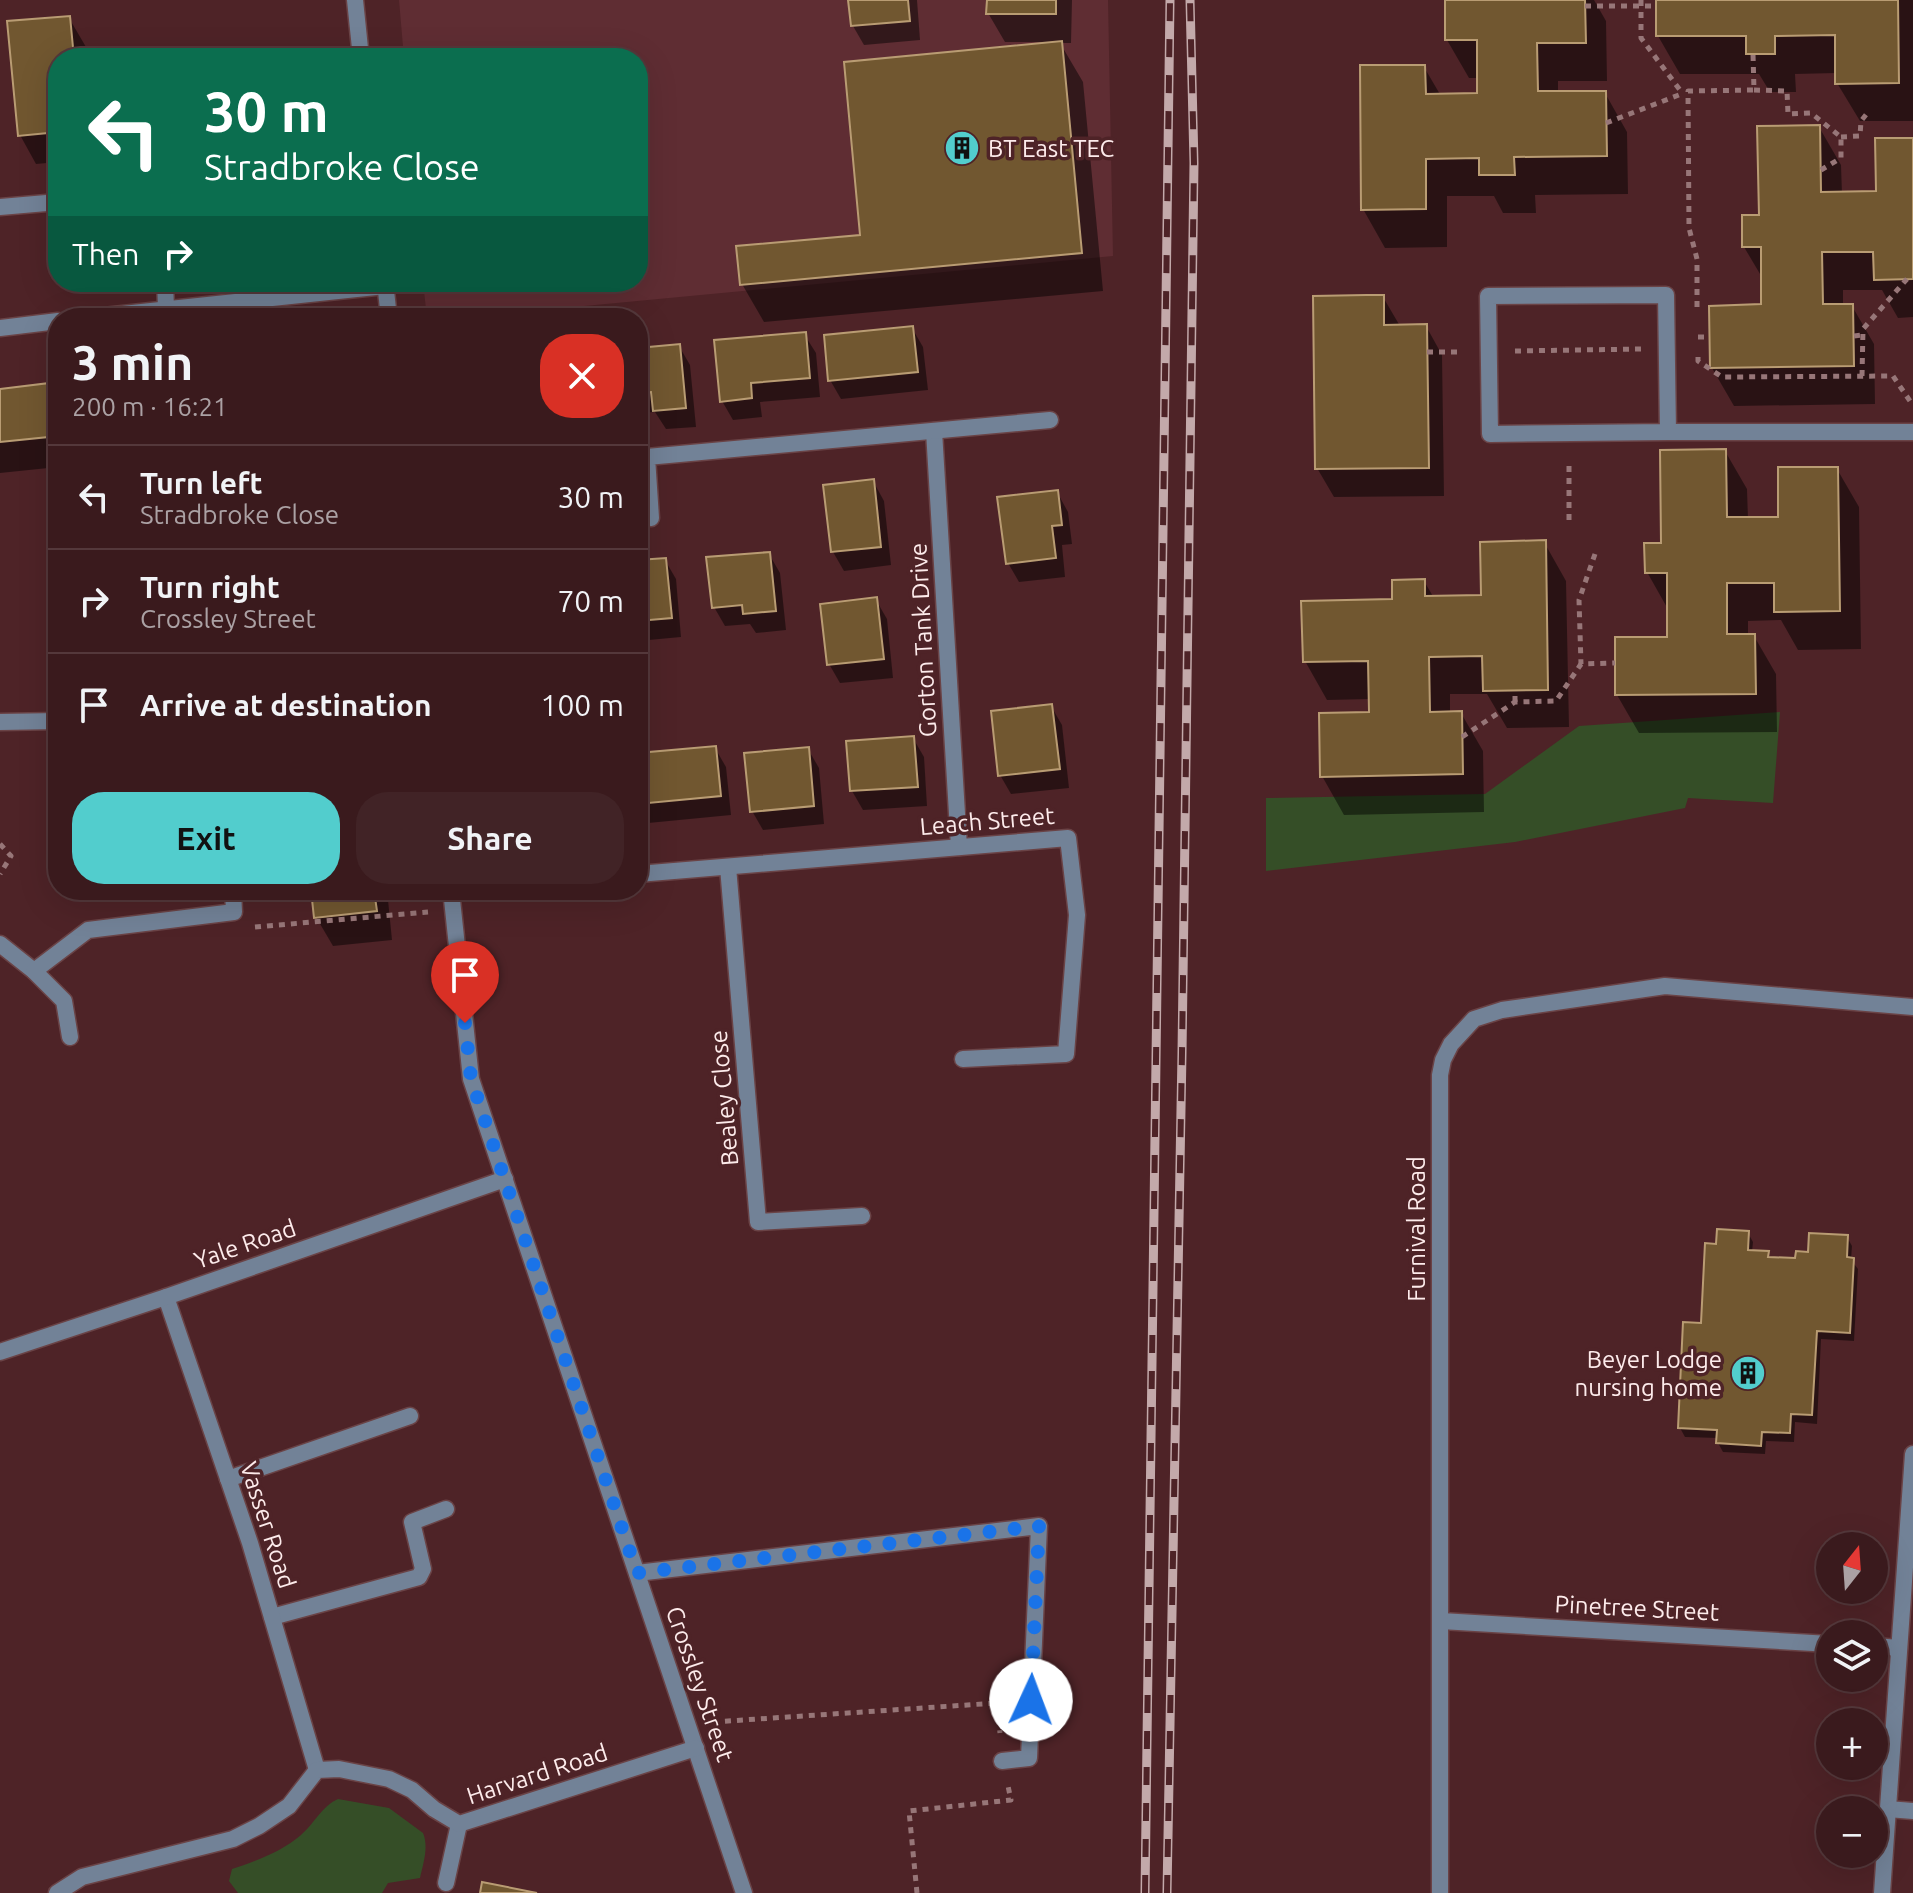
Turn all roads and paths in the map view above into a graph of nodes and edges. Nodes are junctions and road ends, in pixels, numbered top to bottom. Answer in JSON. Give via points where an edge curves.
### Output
{"nodes":[{"id":1,"x":355,"y":0,"type":"edge"},
{"id":2,"x":1641,"y":3,"type":"edge"},
{"id":3,"x":1585,"y":6,"type":"dead end"},
{"id":4,"x":1656,"y":6,"type":"dead end"},
{"id":5,"x":360,"y":48,"type":"edge"},
{"id":6,"x":1753,"y":54,"type":"dead end"},
{"id":7,"x":1754,"y":90,"type":"junction"},
{"id":8,"x":1686,"y":93,"type":"junction"},
{"id":9,"x":1869,"y":111,"type":"dead end"},
{"id":10,"x":1606,"y":123,"type":"dead end"},
{"id":11,"x":1841,"y":137,"type":"junction"},
{"id":12,"x":1821,"y":170,"type":"dead end"},
{"id":13,"x":48,"y":203,"type":"edge"},
{"id":14,"x":0,"y":207,"type":"edge"},
{"id":15,"x":1907,"y":279,"type":"dead end"},
{"id":16,"x":165,"y":292,"type":"edge"},
{"id":17,"x":312,"y":292,"type":"edge"},
{"id":18,"x":166,"y":308,"type":"joint"},
{"id":19,"x":48,"y":322,"type":"edge"},
{"id":20,"x":1698,"y":322,"type":"dead end"},
{"id":21,"x":0,"y":328,"type":"edge"},
{"id":22,"x":1862,"y":335,"type":"junction"},
{"id":23,"x":1854,"y":336,"type":"dead end"},
{"id":24,"x":1710,"y":337,"type":"dead end"},
{"id":25,"x":1667,"y":349,"type":"junction"},
{"id":26,"x":1489,"y":351,"type":"junction"},
{"id":27,"x":1427,"y":352,"type":"dead end"},
{"id":28,"x":1862,"y":376,"type":"junction"},
{"id":29,"x":1913,"y":404,"type":"edge"},
{"id":30,"x":1050,"y":420,"type":"dead end"},
{"id":31,"x":934,"y":431,"type":"junction"},
{"id":32,"x":1668,"y":432,"type":"junction"},
{"id":33,"x":1913,"y":432,"type":"edge"},
{"id":34,"x":1569,"y":433,"type":"junction"},
{"id":35,"x":648,"y":457,"type":"edge"},
{"id":36,"x":648,"y":472,"type":"edge"},
{"id":37,"x":651,"y":518,"type":"dead end"},
{"id":38,"x":1569,"y":520,"type":"dead end"},
{"id":39,"x":1595,"y":554,"type":"dead end"},
{"id":40,"x":1615,"y":663,"type":"dead end"},
{"id":41,"x":1581,"y":664,"type":"junction"},
{"id":42,"x":1515,"y":690,"type":"dead end"},
{"id":43,"x":1515,"y":702,"type":"junction"},
{"id":44,"x":48,"y":721,"type":"edge"},
{"id":45,"x":0,"y":722,"type":"edge"},
{"id":46,"x":1462,"y":737,"type":"dead end"},
{"id":47,"x":0,"y":844,"type":"edge"},
{"id":48,"x":959,"y":847,"type":"junction"},
{"id":49,"x":728,"y":867,"type":"junction"},
{"id":50,"x":648,"y":873,"type":"edge"},
{"id":51,"x":0,"y":874,"type":"edge"},
{"id":52,"x":233,"y":900,"type":"edge"},
{"id":53,"x":452,"y":900,"type":"edge"},
{"id":54,"x":453,"y":910,"type":"junction"},
{"id":55,"x":234,"y":912,"type":"junction"},
{"id":56,"x":0,"y":944,"type":"edge"},
{"id":57,"x":34,"y":971,"type":"junction"},
{"id":58,"x":1913,"y":1007,"type":"edge"},
{"id":59,"x":70,"y":1037,"type":"dead end"},
{"id":60,"x":963,"y":1059,"type":"dead end"},
{"id":61,"x":505,"y":1179,"type":"junction"},
{"id":62,"x":862,"y":1216,"type":"dead end"},
{"id":63,"x":166,"y":1297,"type":"junction"},
{"id":64,"x":0,"y":1352,"type":"edge"},
{"id":65,"x":410,"y":1416,"type":"dead end"},
{"id":66,"x":1913,"y":1454,"type":"edge"},
{"id":67,"x":228,"y":1479,"type":"junction"},
{"id":68,"x":446,"y":1509,"type":"dead end"},
{"id":69,"x":637,"y":1573,"type":"junction"},
{"id":70,"x":272,"y":1617,"type":"junction"},
{"id":71,"x":1441,"y":1621,"type":"junction"},
{"id":72,"x":1816,"y":1643,"type":"edge"},
{"id":73,"x":1888,"y":1647,"type":"edge"},
{"id":74,"x":1899,"y":1648,"type":"junction"},
{"id":75,"x":688,"y":1724,"type":"junction"},
{"id":76,"x":696,"y":1748,"type":"junction"},
{"id":77,"x":1002,"y":1761,"type":"junction"},
{"id":78,"x":317,"y":1770,"type":"junction"},
{"id":79,"x":1888,"y":1809,"type":"joint"},
{"id":80,"x":1913,"y":1811,"type":"edge"},
{"id":81,"x":459,"y":1824,"type":"junction"},
{"id":82,"x":1884,"y":1868,"type":"edge"},
{"id":83,"x":444,"y":1888,"type":"edge"},
{"id":84,"x":57,"y":1893,"type":"edge"},
{"id":85,"x":744,"y":1893,"type":"edge"},
{"id":86,"x":917,"y":1893,"type":"edge"},
{"id":87,"x":1440,"y":1893,"type":"edge"},
{"id":88,"x":1882,"y":1893,"type":"edge"}],
"edges":[{"from":1,"to":5,"type":"street"},
{"from":2,"to":3,"type":"path"},
{"from":2,"to":4,"type":"path"},
{"from":2,"to":8,"type":"path","via":[[1641,38]]},
{"from":6,"to":7,"type":"path"},
{"from":7,"to":8,"type":"path"},
{"from":7,"to":11,"type":"path","via":[[1787,91],[1788,114],[1811,113]]},
{"from":8,"to":10,"type":"path"},
{"from":8,"to":20,"type":"path","via":[[1689,228],[1697,259]]},
{"from":9,"to":11,"type":"path","via":[[1861,121],[1860,136]]},
{"from":11,"to":12,"type":"path","via":[[1841,158]]},
{"from":13,"to":14,"type":"street"},
{"from":15,"to":22,"type":"path"},
{"from":16,"to":18,"type":"street"},
{"from":17,"to":18,"type":"street"},
{"from":19,"to":21,"type":"street"},
{"from":22,"to":23,"type":"path"},
{"from":22,"to":28,"type":"path"},
{"from":24,"to":28,"type":"path","via":[[1698,337],[1698,361],[1722,377]]},
{"from":25,"to":26,"type":"path"},
{"from":25,"to":26,"type":"street","via":[[1666,295],[1488,296]]},
{"from":25,"to":32,"type":"street"},
{"from":26,"to":27,"type":"path"},
{"from":26,"to":34,"type":"street","via":[[1490,434]]},
{"from":28,"to":29,"type":"path","via":[[1893,376]]},
{"from":30,"to":31,"type":"street"},
{"from":31,"to":35,"type":"street"},
{"from":31,"to":48,"type":"street","name":"Gorton Tank Drive"},
{"from":32,"to":33,"type":"street"},
{"from":32,"to":34,"type":"street"},
{"from":34,"to":38,"type":"path"},
{"from":36,"to":37,"type":"street"},
{"from":39,"to":41,"type":"path","via":[[1579,600]]},
{"from":40,"to":41,"type":"path"},
{"from":41,"to":43,"type":"path","via":[[1556,701]]},
{"from":42,"to":43,"type":"path"},
{"from":43,"to":46,"type":"path"},
{"from":44,"to":45,"type":"street"},
{"from":47,"to":51,"type":"path","via":[[11,856]]},
{"from":48,"to":49,"type":"street","name":"Leach Street"},
{"from":48,"to":60,"type":"street","name":"Leach Street","via":[[1068,838],[1077,915],[1066,1054]]},
{"from":49,"to":50,"type":"street","name":"Leach Street"},
{"from":49,"to":62,"type":"street","name":"Bealey Close","via":[[758,1222]]},
{"from":52,"to":55,"type":"street"},
{"from":53,"to":54,"type":"street","name":"Crossley Street"},
{"from":54,"to":55,"type":"path","via":[[227,929]]},
{"from":54,"to":61,"type":"street","name":"Crossley Street","via":[[471,1079]]},
{"from":55,"to":57,"type":"street","via":[[88,930]]},
{"from":56,"to":57,"type":"street"},
{"from":57,"to":59,"type":"street","via":[[64,1001]]},
{"from":58,"to":71,"type":"street","name":"Furnival Road","via":[[1665,986],[1502,1010],[1474,1019],[1451,1044],[1440,1075]]},
{"from":61,"to":63,"type":"street","name":"Yale Road"},
{"from":61,"to":69,"type":"street","name":"Crossley Street"},
{"from":63,"to":64,"type":"street","name":"Yale Road"},
{"from":63,"to":67,"type":"street","name":"Vasser Road"},
{"from":65,"to":67,"type":"street"},
{"from":66,"to":74,"type":"street"},
{"from":67,"to":70,"type":"street","name":"Vasser Road"},
{"from":68,"to":70,"type":"street","via":[[412,1522],[423,1569],[419,1577]]},
{"from":69,"to":75,"type":"street","name":"Crossley Street"},
{"from":69,"to":77,"type":"street","via":[[1039,1526],[1029,1758]]},
{"from":70,"to":78,"type":"street","name":"Vasser Road"},
{"from":71,"to":72,"type":"street","name":"Pinetree Street"},
{"from":71,"to":87,"type":"street","name":"Furnival Road"},
{"from":73,"to":74,"type":"street"},
{"from":74,"to":79,"type":"street"},
{"from":75,"to":76,"type":"street","name":"Crossley Street"},
{"from":75,"to":77,"type":"path","via":[[997,1703]]},
{"from":76,"to":81,"type":"street","name":"Harvard Road"},
{"from":76,"to":85,"type":"street","name":"Crossley Street"},
{"from":77,"to":86,"type":"path","via":[[1011,1800],[909,1811]]},
{"from":78,"to":81,"type":"street","name":"Harvard Road","via":[[389,1779]]},
{"from":78,"to":84,"type":"street","via":[[289,1806],[233,1839],[82,1877]]},
{"from":79,"to":80,"type":"street"},
{"from":81,"to":83,"type":"street"},
{"from":82,"to":88,"type":"street"}]}
